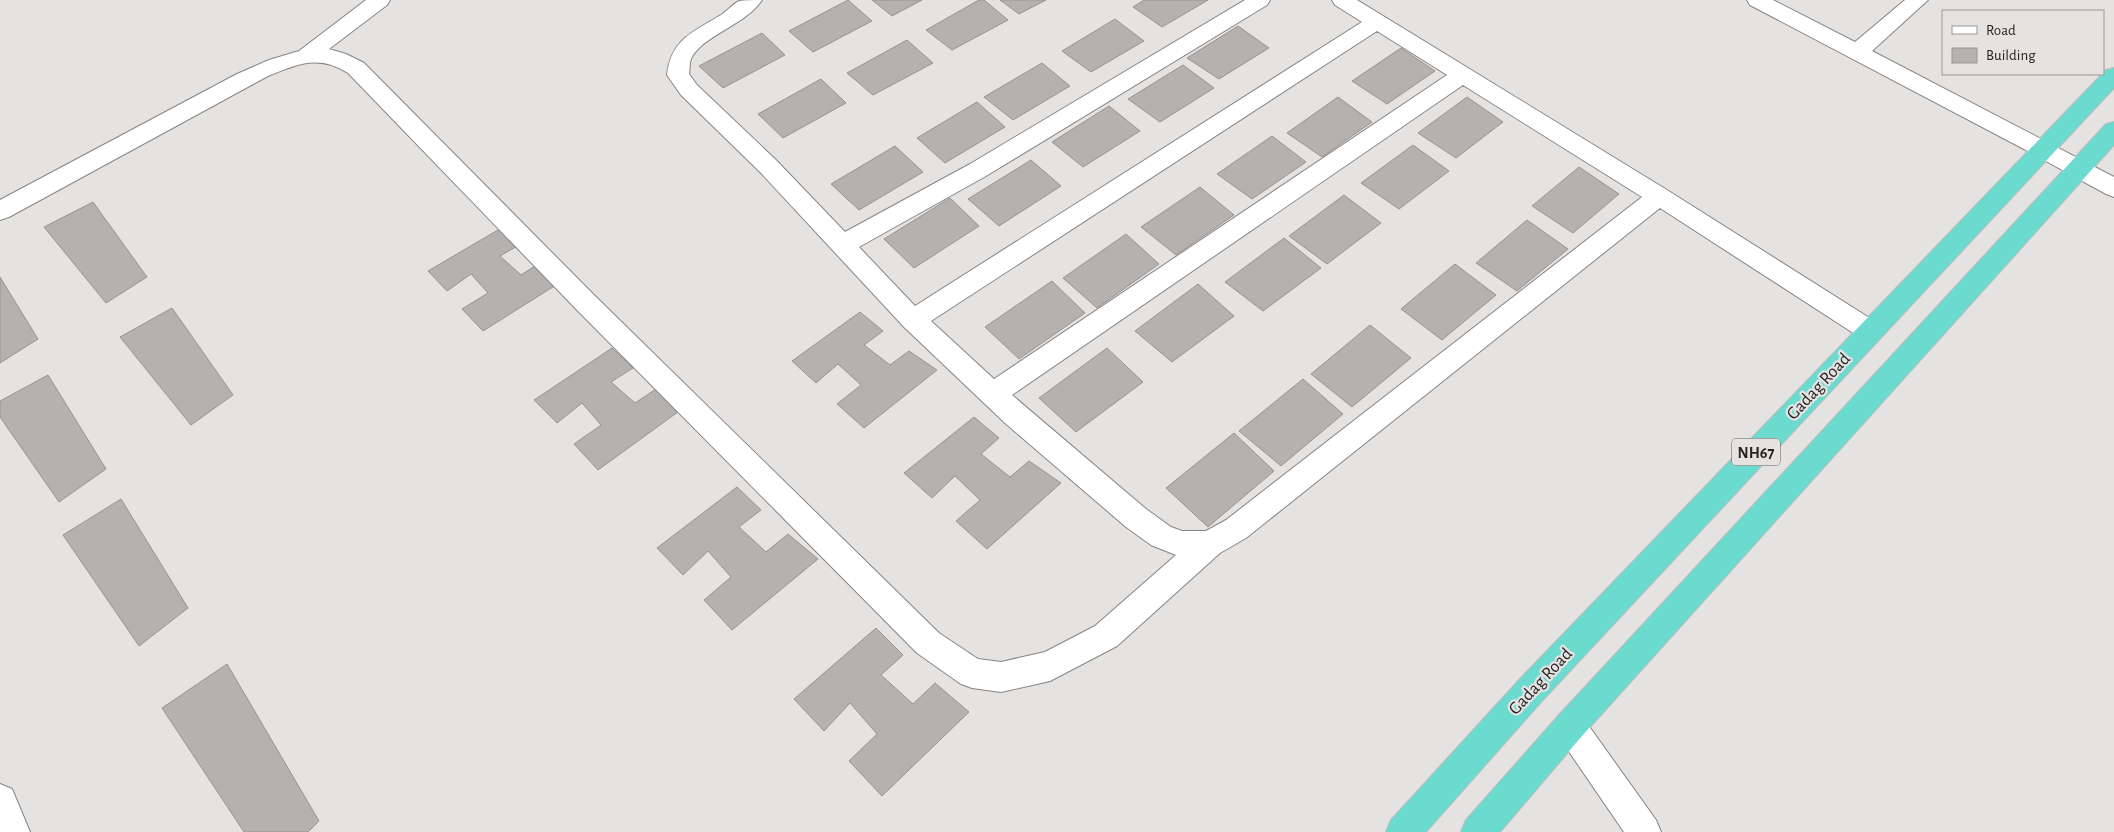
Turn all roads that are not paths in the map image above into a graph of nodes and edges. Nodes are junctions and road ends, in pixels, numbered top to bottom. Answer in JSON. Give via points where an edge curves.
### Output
{"nodes":[{"id":1,"x":380,"y":0,"type":"edge"},
{"id":2,"x":752,"y":0,"type":"edge"},
{"id":3,"x":1260,"y":0,"type":"edge"},
{"id":4,"x":1342,"y":0,"type":"edge"},
{"id":5,"x":1757,"y":0,"type":"edge"},
{"id":6,"x":1918,"y":0,"type":"edge"},
{"id":7,"x":1376,"y":22,"type":"junction"},
{"id":8,"x":1857,"y":52,"type":"junction"},
{"id":9,"x":306,"y":56,"type":"junction"},
{"id":10,"x":1462,"y":75,"type":"junction"},
{"id":11,"x":2114,"y":76,"type":"edge"},
{"id":12,"x":2114,"y":130,"type":"edge"},
{"id":13,"x":2044,"y":151,"type":"junction"},
{"id":14,"x":2079,"y":169,"type":"junction"},
{"id":15,"x":2114,"y":188,"type":"edge"},
{"id":16,"x":1659,"y":196,"type":"junction"},
{"id":17,"x":0,"y":211,"type":"edge"},
{"id":18,"x":842,"y":245,"type":"junction"},
{"id":19,"x":913,"y":320,"type":"junction"},
{"id":20,"x":1870,"y":331,"type":"junction"},
{"id":21,"x":992,"y":394,"type":"junction"},
{"id":22,"x":1210,"y":544,"type":"junction"},
{"id":23,"x":1570,"y":726,"type":"junction"},
{"id":24,"x":0,"y":801,"type":"edge"},
{"id":25,"x":13,"y":832,"type":"edge"},
{"id":26,"x":1403,"y":832,"type":"edge"},
{"id":27,"x":1478,"y":832,"type":"edge"},
{"id":28,"x":1644,"y":832,"type":"edge"}],
"edges":[{"from":1,"to":9,"type":"street"},
{"from":2,"to":18,"type":"street","via":[[733,18],[690,45],[680,60],[678,75]]},
{"from":3,"to":18,"type":"street","via":[[978,170]]},
{"from":4,"to":7,"type":"street"},
{"from":5,"to":8,"type":"street"},
{"from":6,"to":8,"type":"street"},
{"from":7,"to":10,"type":"street"},
{"from":7,"to":19,"type":"street"},
{"from":8,"to":13,"type":"street"},
{"from":9,"to":17,"type":"street","via":[[281,63],[222,91]]},
{"from":9,"to":22,"type":"street","via":[[330,55],[344,59],[356,68],[585,302],[928,643],[972,673],[1001,677],[1050,666],[1106,636]]},
{"from":10,"to":16,"type":"street"},
{"from":10,"to":21,"type":"street"},
{"from":11,"to":13,"type":"highway","name":"Gadag Road","number":"NH67"},
{"from":12,"to":14,"type":"highway","number":"NH67"},
{"from":13,"to":14,"type":"street"},
{"from":13,"to":20,"type":"highway","name":"Gadag Road","number":"NH67"},
{"from":14,"to":15,"type":"street"},
{"from":14,"to":23,"type":"highway","number":"NH67"},
{"from":16,"to":20,"type":"street"},
{"from":16,"to":22,"type":"street","via":[[1236,530]]},
{"from":18,"to":19,"type":"street"},
{"from":19,"to":21,"type":"street"},
{"from":20,"to":26,"type":"highway","name":"Gadag Road","number":"NH67","via":[[1530,692]]},
{"from":21,"to":22,"type":"street","via":[[1161,536],[1181,544]]},
{"from":23,"to":27,"type":"highway","number":"NH67"},
{"from":23,"to":28,"type":"street"},
{"from":24,"to":25,"type":"street"}]}
